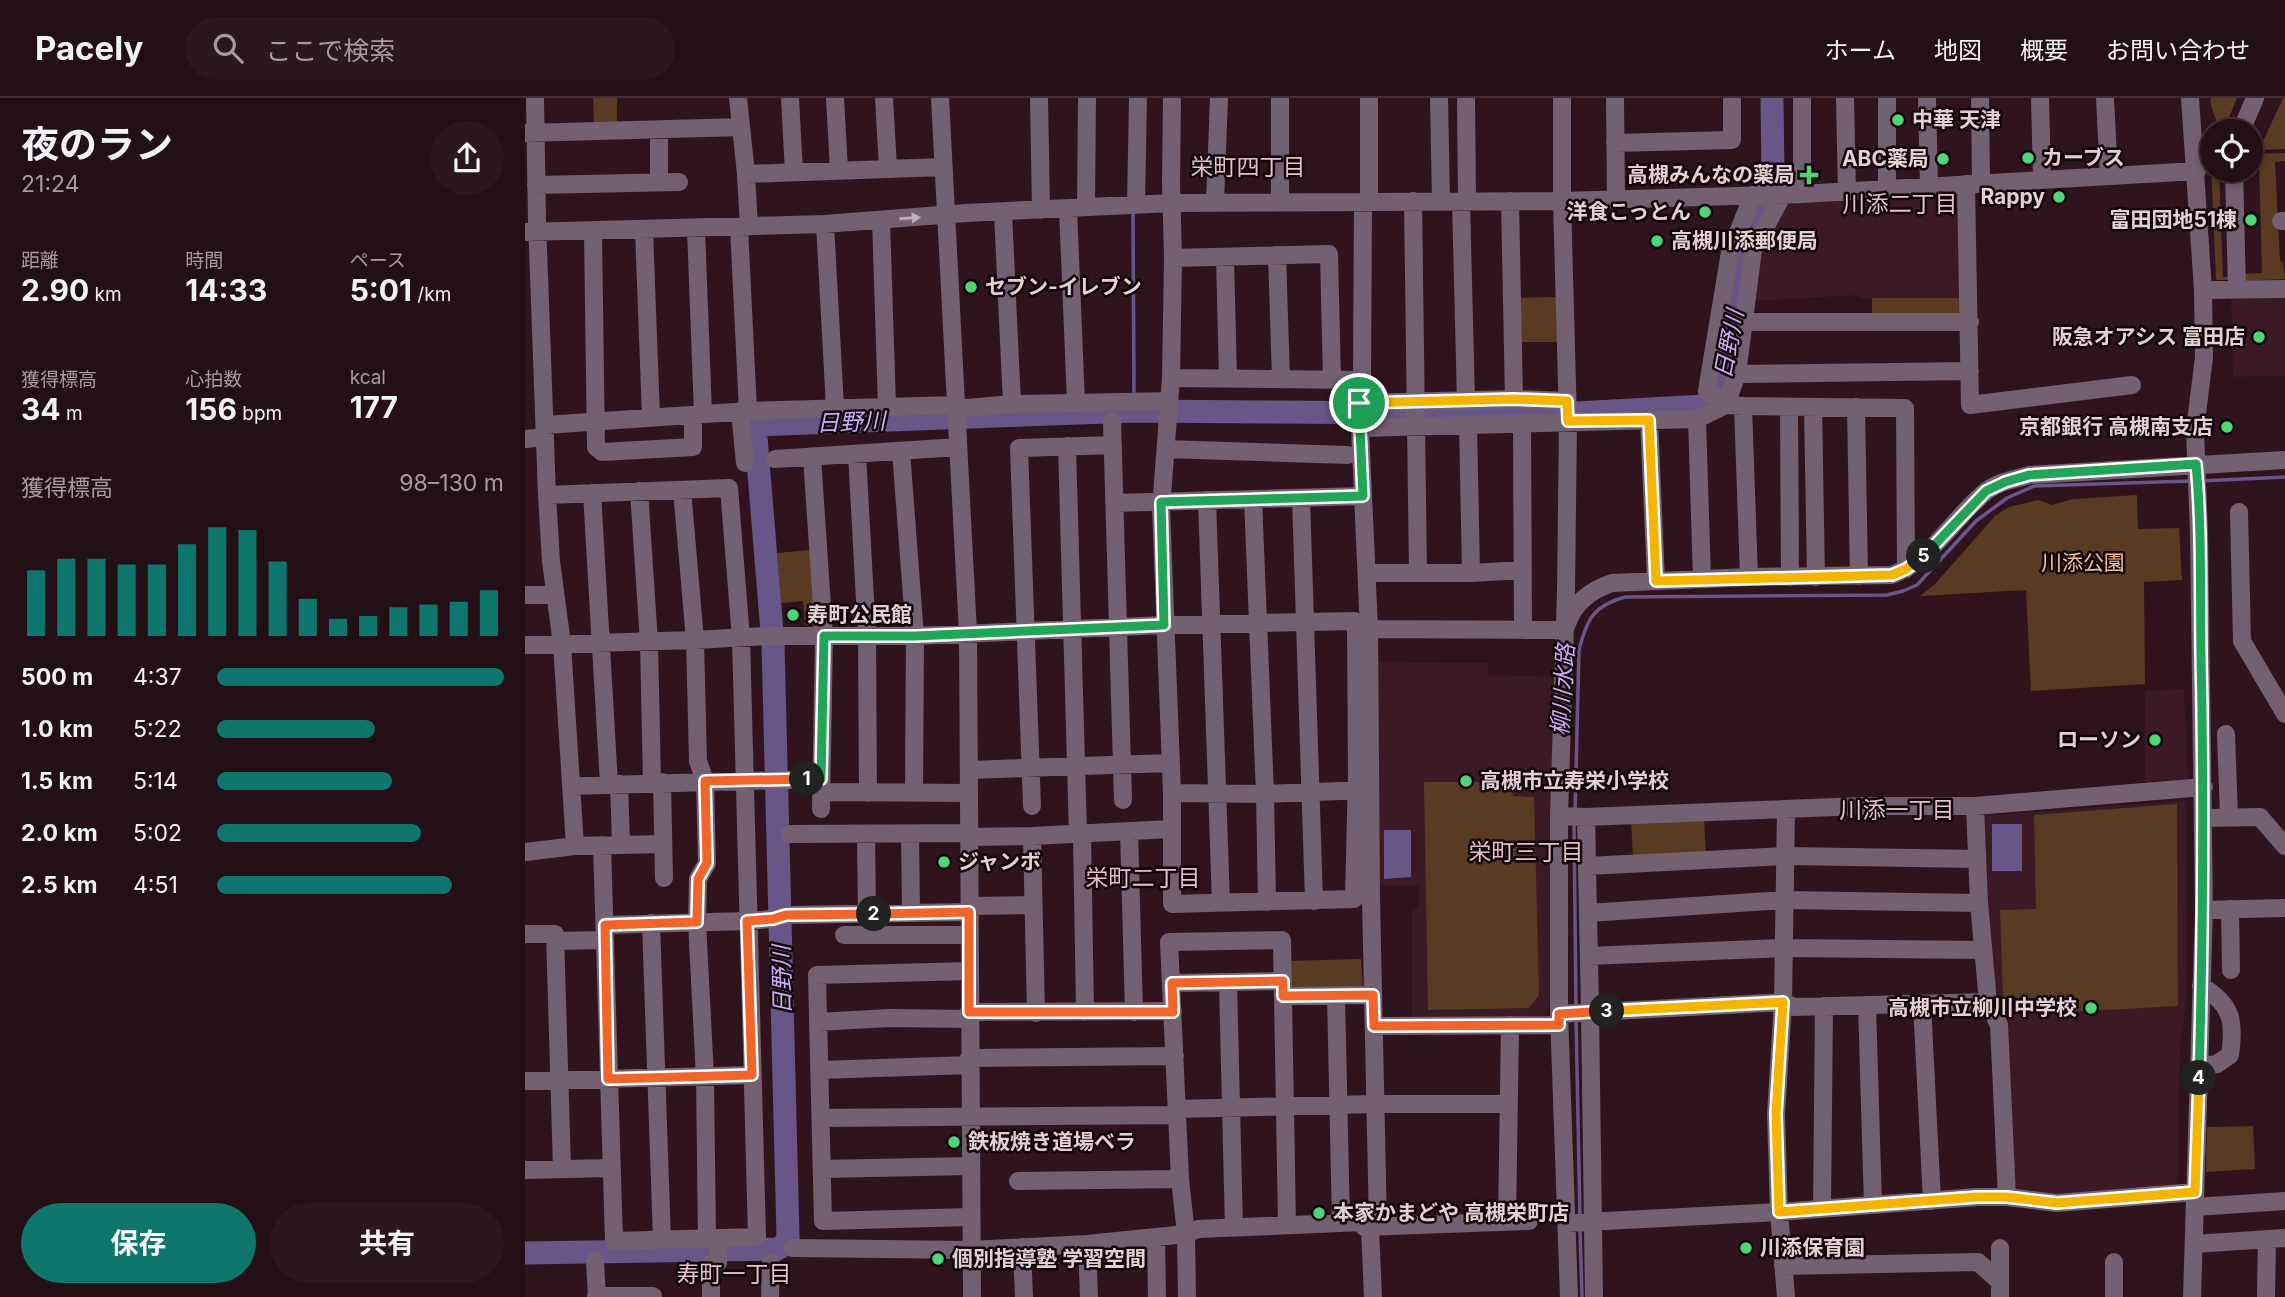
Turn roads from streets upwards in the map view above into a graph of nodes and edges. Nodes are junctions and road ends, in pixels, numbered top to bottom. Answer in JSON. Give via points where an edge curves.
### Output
{"nodes":[{"id":1,"x":535,"y":98,"type":"edge"},
{"id":2,"x":738,"y":98,"type":"edge"},
{"id":3,"x":790,"y":98,"type":"edge"},
{"id":4,"x":835,"y":98,"type":"edge"},
{"id":5,"x":884,"y":98,"type":"edge"},
{"id":6,"x":940,"y":98,"type":"edge"},
{"id":7,"x":1039,"y":98,"type":"edge"},
{"id":8,"x":1087,"y":98,"type":"edge"},
{"id":9,"x":1138,"y":98,"type":"edge"},
{"id":10,"x":1172,"y":98,"type":"edge"},
{"id":11,"x":1219,"y":98,"type":"edge"},
{"id":12,"x":1280,"y":98,"type":"edge"},
{"id":13,"x":1369,"y":98,"type":"edge"},
{"id":14,"x":1439,"y":98,"type":"edge"},
{"id":15,"x":1467,"y":98,"type":"edge"},
{"id":16,"x":1562,"y":98,"type":"edge"},
{"id":17,"x":1615,"y":98,"type":"edge"},
{"id":18,"x":1732,"y":98,"type":"edge"},
{"id":19,"x":1802,"y":98,"type":"edge"},
{"id":20,"x":1845,"y":98,"type":"edge"},
{"id":21,"x":1887,"y":98,"type":"edge"},
{"id":22,"x":1927,"y":98,"type":"edge"},
{"id":23,"x":1980,"y":98,"type":"edge"},
{"id":24,"x":2040,"y":98,"type":"edge"},
{"id":25,"x":2105,"y":98,"type":"edge"},
{"id":26,"x":2190,"y":98,"type":"edge"},
{"id":27,"x":2255,"y":98,"type":"edge"},
{"id":28,"x":2246,"y":119,"type":"edge"},
{"id":29,"x":741,"y":127,"type":"junction"},
{"id":30,"x":659,"y":129,"type":"junction"},
{"id":31,"x":531,"y":133,"type":"edge"},
{"id":32,"x":1615,"y":143,"type":"junction"},
{"id":33,"x":943,"y":167,"type":"junction"},
{"id":34,"x":888,"y":168,"type":"junction"},
{"id":35,"x":839,"y":170,"type":"junction"},
{"id":36,"x":2197,"y":171,"type":"junction"},
{"id":37,"x":794,"y":172,"type":"junction"},
{"id":38,"x":746,"y":174,"type":"junction"},
{"id":39,"x":2109,"y":176,"type":"junction"},
{"id":40,"x":2042,"y":180,"type":"junction"},
{"id":41,"x":679,"y":181,"type":"dead end"},
{"id":42,"x":659,"y":182,"type":"junction"},
{"id":43,"x":2234,"y":182,"type":"edge"},
{"id":44,"x":1973,"y":183,"type":"junction"},
{"id":45,"x":537,"y":185,"type":"junction"},
{"id":46,"x":1929,"y":186,"type":"junction"},
{"id":47,"x":1887,"y":190,"type":"junction"},
{"id":48,"x":1847,"y":192,"type":"junction"},
{"id":49,"x":1783,"y":194,"type":"junction"},
{"id":50,"x":1802,"y":194,"type":"junction"},
{"id":51,"x":1753,"y":195,"type":"junction"},
{"id":52,"x":1616,"y":199,"type":"junction"},
{"id":53,"x":1413,"y":201,"type":"junction"},
{"id":54,"x":1441,"y":201,"type":"junction"},
{"id":55,"x":1464,"y":201,"type":"junction"},
{"id":56,"x":1510,"y":201,"type":"junction"},
{"id":57,"x":1562,"y":201,"type":"junction"},
{"id":58,"x":1280,"y":202,"type":"junction"},
{"id":59,"x":1366,"y":202,"type":"junction"},
{"id":60,"x":1215,"y":203,"type":"junction"},
{"id":61,"x":1172,"y":204,"type":"junction"},
{"id":62,"x":1136,"y":205,"type":"junction"},
{"id":63,"x":1077,"y":207,"type":"junction"},
{"id":64,"x":1041,"y":210,"type":"junction"},
{"id":65,"x":1003,"y":213,"type":"junction"},
{"id":66,"x":946,"y":216,"type":"junction"},
{"id":67,"x":880,"y":220,"type":"junction"},
{"id":68,"x":825,"y":224,"type":"junction"},
{"id":69,"x":744,"y":228,"type":"junction"},
{"id":70,"x":696,"y":229,"type":"junction"},
{"id":71,"x":644,"y":230,"type":"junction"},
{"id":72,"x":532,"y":232,"type":"edge"},
{"id":73,"x":593,"y":232,"type":"junction"},
{"id":74,"x":1277,"y":255,"type":"junction"},
{"id":75,"x":1225,"y":257,"type":"junction"},
{"id":76,"x":1173,"y":258,"type":"junction"},
{"id":77,"x":1726,"y":269,"type":"junction"},
{"id":78,"x":1750,"y":273,"type":"junction"},
{"id":79,"x":2237,"y":289,"type":"junction"},
{"id":80,"x":2285,"y":289,"type":"edge"},
{"id":81,"x":2203,"y":290,"type":"junction"},
{"id":82,"x":1744,"y":322,"type":"junction"},
{"id":83,"x":1969,"y":322,"type":"junction"},
{"id":84,"x":1970,"y":372,"type":"junction"},
{"id":85,"x":1737,"y":374,"type":"junction"},
{"id":86,"x":1171,"y":377,"type":"junction"},
{"id":87,"x":1228,"y":378,"type":"junction"},
{"id":88,"x":1281,"y":379,"type":"junction"},
{"id":89,"x":1332,"y":380,"type":"junction"},
{"id":90,"x":1362,"y":380,"type":"junction"},
{"id":91,"x":2132,"y":385,"type":"dead end"},
{"id":92,"x":1514,"y":399,"type":"junction"},
{"id":93,"x":1169,"y":401,"type":"junction"},
{"id":94,"x":1466,"y":401,"type":"junction"},
{"id":95,"x":1414,"y":402,"type":"junction"},
{"id":96,"x":1076,"y":403,"type":"junction"},
{"id":97,"x":1359,"y":403,"type":"junction"},
{"id":98,"x":1012,"y":404,"type":"junction"},
{"id":99,"x":887,"y":406,"type":"junction"},
{"id":100,"x":1735,"y":406,"type":"junction"},
{"id":101,"x":835,"y":407,"type":"junction"},
{"id":102,"x":956,"y":407,"type":"junction"},
{"id":103,"x":1789,"y":407,"type":"junction"},
{"id":104,"x":1813,"y":407,"type":"junction"},
{"id":105,"x":1856,"y":407,"type":"junction"},
{"id":106,"x":744,"y":411,"type":"junction"},
{"id":107,"x":1568,"y":411,"type":"junction"},
{"id":108,"x":698,"y":414,"type":"junction"},
{"id":109,"x":651,"y":417,"type":"junction"},
{"id":110,"x":1697,"y":419,"type":"junction"},
{"id":111,"x":1649,"y":420,"type":"junction"},
{"id":112,"x":596,"y":421,"type":"junction"},
{"id":113,"x":1112,"y":421,"type":"dead end"},
{"id":114,"x":1522,"y":423,"type":"junction"},
{"id":115,"x":1468,"y":424,"type":"junction"},
{"id":116,"x":1415,"y":426,"type":"junction"},
{"id":117,"x":1360,"y":428,"type":"junction"},
{"id":118,"x":545,"y":431,"type":"junction"},
{"id":119,"x":525,"y":439,"type":"edge"},
{"id":120,"x":1113,"y":445,"type":"junction"},
{"id":121,"x":1067,"y":446,"type":"junction"},
{"id":122,"x":958,"y":447,"type":"junction"},
{"id":123,"x":1166,"y":449,"type":"junction"},
{"id":124,"x":901,"y":451,"type":"junction"},
{"id":125,"x":857,"y":454,"type":"junction"},
{"id":126,"x":1347,"y":455,"type":"dead end"},
{"id":127,"x":812,"y":457,"type":"junction"},
{"id":128,"x":775,"y":459,"type":"dead end"},
{"id":129,"x":2285,"y":460,"type":"edge"},
{"id":130,"x":745,"y":463,"type":"dead end"},
{"id":131,"x":2196,"y":466,"type":"junction"},
{"id":132,"x":682,"y":490,"type":"junction"},
{"id":133,"x":639,"y":491,"type":"junction"},
{"id":134,"x":592,"y":493,"type":"junction"},
{"id":135,"x":547,"y":495,"type":"junction"},
{"id":136,"x":1363,"y":496,"type":"junction"},
{"id":137,"x":1301,"y":498,"type":"junction"},
{"id":138,"x":1253,"y":499,"type":"junction"},
{"id":139,"x":1207,"y":500,"type":"junction"},
{"id":140,"x":1161,"y":502,"type":"junction"},
{"id":141,"x":1115,"y":503,"type":"junction"},
{"id":142,"x":2239,"y":512,"type":"dead end"},
{"id":143,"x":1566,"y":564,"type":"junction"},
{"id":144,"x":1906,"y":569,"type":"junction"},
{"id":145,"x":1523,"y":570,"type":"junction"},
{"id":146,"x":1367,"y":573,"type":"junction"},
{"id":147,"x":1417,"y":573,"type":"junction"},
{"id":148,"x":1471,"y":573,"type":"junction"},
{"id":149,"x":1859,"y":576,"type":"junction"},
{"id":150,"x":1790,"y":577,"type":"junction"},
{"id":151,"x":1816,"y":577,"type":"junction"},
{"id":152,"x":1749,"y":578,"type":"junction"},
{"id":153,"x":1702,"y":579,"type":"junction"},
{"id":154,"x":1656,"y":581,"type":"junction"},
{"id":155,"x":525,"y":595,"type":"edge"},
{"id":156,"x":555,"y":595,"type":"junction"},
{"id":157,"x":1585,"y":598,"type":"junction"},
{"id":158,"x":1304,"y":622,"type":"junction"},
{"id":159,"x":1257,"y":623,"type":"junction"},
{"id":160,"x":1211,"y":624,"type":"junction"},
{"id":161,"x":1164,"y":625,"type":"junction"},
{"id":162,"x":1118,"y":627,"type":"junction"},
{"id":163,"x":1072,"y":629,"type":"junction"},
{"id":164,"x":1363,"y":629,"type":"junction"},
{"id":165,"x":1523,"y":630,"type":"junction"},
{"id":166,"x":1024,"y":631,"type":"junction"},
{"id":167,"x":1565,"y":631,"type":"junction"},
{"id":168,"x":968,"y":633,"type":"junction"},
{"id":169,"x":824,"y":636,"type":"junction"},
{"id":170,"x":867,"y":636,"type":"junction"},
{"id":171,"x":915,"y":636,"type":"junction"},
{"id":172,"x":741,"y":638,"type":"junction"},
{"id":173,"x":695,"y":640,"type":"junction"},
{"id":174,"x":649,"y":642,"type":"junction"},
{"id":175,"x":602,"y":643,"type":"junction"},
{"id":176,"x":562,"y":644,"type":"junction"},
{"id":177,"x":525,"y":645,"type":"edge"},
{"id":178,"x":2285,"y":714,"type":"edge"},
{"id":179,"x":2226,"y":734,"type":"dead end"},
{"id":180,"x":1170,"y":763,"type":"junction"},
{"id":181,"x":1122,"y":765,"type":"junction"},
{"id":182,"x":1076,"y":766,"type":"junction"},
{"id":183,"x":1029,"y":768,"type":"junction"},
{"id":184,"x":969,"y":770,"type":"junction"},
{"id":185,"x":745,"y":779,"type":"junction"},
{"id":186,"x":705,"y":781,"type":"junction"},
{"id":187,"x":657,"y":783,"type":"junction"},
{"id":188,"x":614,"y":784,"type":"junction"},
{"id":189,"x":571,"y":786,"type":"junction"},
{"id":190,"x":2204,"y":787,"type":"junction"},
{"id":191,"x":1364,"y":790,"type":"junction"},
{"id":192,"x":1218,"y":792,"type":"junction"},
{"id":193,"x":1310,"y":792,"type":"junction"},
{"id":194,"x":821,"y":793,"type":"junction"},
{"id":195,"x":868,"y":793,"type":"junction"},
{"id":196,"x":914,"y":793,"type":"junction"},
{"id":197,"x":969,"y":793,"type":"junction"},
{"id":198,"x":1171,"y":793,"type":"junction"},
{"id":199,"x":1265,"y":794,"type":"junction"},
{"id":200,"x":1123,"y":800,"type":"dead end"},
{"id":201,"x":1032,"y":806,"type":"dead end"},
{"id":202,"x":1975,"y":806,"type":"junction"},
{"id":203,"x":1786,"y":809,"type":"junction"},
{"id":204,"x":1559,"y":816,"type":"junction"},
{"id":205,"x":1585,"y":817,"type":"junction"},
{"id":206,"x":2229,"y":817,"type":"junction"},
{"id":207,"x":2204,"y":818,"type":"junction"},
{"id":208,"x":1171,"y":829,"type":"junction"},
{"id":209,"x":1129,"y":831,"type":"junction"},
{"id":210,"x":790,"y":834,"type":"dead end"},
{"id":211,"x":866,"y":834,"type":"junction"},
{"id":212,"x":910,"y":834,"type":"junction"},
{"id":213,"x":1080,"y":834,"type":"junction"},
{"id":214,"x":969,"y":835,"type":"junction"},
{"id":215,"x":1032,"y":836,"type":"junction"},
{"id":216,"x":621,"y":844,"type":"junction"},
{"id":217,"x":663,"y":844,"type":"junction"},
{"id":218,"x":602,"y":845,"type":"junction"},
{"id":219,"x":575,"y":846,"type":"junction"},
{"id":220,"x":2285,"y":846,"type":"edge"},
{"id":221,"x":525,"y":852,"type":"edge"},
{"id":222,"x":1785,"y":856,"type":"junction"},
{"id":223,"x":1977,"y":859,"type":"junction"},
{"id":224,"x":1587,"y":866,"type":"junction"},
{"id":225,"x":664,"y":878,"type":"dead end"},
{"id":226,"x":1784,"y":900,"type":"junction"},
{"id":227,"x":1314,"y":901,"type":"junction"},
{"id":228,"x":1267,"y":902,"type":"junction"},
{"id":229,"x":1221,"y":903,"type":"junction"},
{"id":230,"x":1979,"y":903,"type":"junction"},
{"id":231,"x":1033,"y":905,"type":"junction"},
{"id":232,"x":2285,"y":908,"type":"edge"},
{"id":233,"x":969,"y":909,"type":"junction"},
{"id":234,"x":2230,"y":909,"type":"junction"},
{"id":235,"x":2204,"y":910,"type":"junction"},
{"id":236,"x":911,"y":913,"type":"junction"},
{"id":237,"x":1588,"y":913,"type":"junction"},
{"id":238,"x":867,"y":914,"type":"junction"},
{"id":239,"x":747,"y":921,"type":"junction"},
{"id":240,"x":697,"y":922,"type":"junction"},
{"id":241,"x":651,"y":923,"type":"junction"},
{"id":242,"x":605,"y":932,"type":"junction"},
{"id":243,"x":525,"y":934,"type":"edge"},
{"id":244,"x":844,"y":935,"type":"dead end"},
{"id":245,"x":969,"y":935,"type":"junction"},
{"id":246,"x":556,"y":942,"type":"junction"},
{"id":247,"x":1783,"y":948,"type":"junction"},
{"id":248,"x":1983,"y":950,"type":"junction"},
{"id":249,"x":1589,"y":956,"type":"junction"},
{"id":250,"x":2231,"y":970,"type":"dead end"},
{"id":251,"x":969,"y":971,"type":"junction"},
{"id":252,"x":1172,"y":983,"type":"junction"},
{"id":253,"x":1228,"y":983,"type":"junction"},
{"id":254,"x":2201,"y":986,"type":"junction"},
{"id":255,"x":1283,"y":988,"type":"junction"},
{"id":256,"x":1368,"y":995,"type":"junction"},
{"id":257,"x":1336,"y":996,"type":"junction"},
{"id":258,"x":1783,"y":1002,"type":"junction"},
{"id":259,"x":1988,"y":1002,"type":"junction"},
{"id":260,"x":1921,"y":1004,"type":"junction"},
{"id":261,"x":1867,"y":1005,"type":"junction"},
{"id":262,"x":1824,"y":1006,"type":"junction"},
{"id":263,"x":1085,"y":1012,"type":"junction"},
{"id":264,"x":1135,"y":1012,"type":"junction"},
{"id":265,"x":1173,"y":1012,"type":"junction"},
{"id":266,"x":1590,"y":1012,"type":"junction"},
{"id":267,"x":1036,"y":1013,"type":"junction"},
{"id":268,"x":969,"y":1016,"type":"junction"},
{"id":269,"x":1559,"y":1019,"type":"junction"},
{"id":270,"x":818,"y":1022,"type":"junction"},
{"id":271,"x":1510,"y":1025,"type":"junction"},
{"id":272,"x":1374,"y":1026,"type":"junction"},
{"id":273,"x":1175,"y":1056,"type":"junction"},
{"id":274,"x":969,"y":1062,"type":"junction"},
{"id":275,"x":2199,"y":1067,"type":"junction"},
{"id":276,"x":819,"y":1070,"type":"junction"},
{"id":277,"x":752,"y":1075,"type":"junction"},
{"id":278,"x":705,"y":1077,"type":"junction"},
{"id":279,"x":655,"y":1078,"type":"junction"},
{"id":280,"x":608,"y":1079,"type":"junction"},
{"id":281,"x":560,"y":1080,"type":"junction"},
{"id":282,"x":525,"y":1081,"type":"edge"},
{"id":283,"x":1377,"y":1104,"type":"junction"},
{"id":284,"x":1507,"y":1104,"type":"junction"},
{"id":285,"x":1338,"y":1105,"type":"junction"},
{"id":286,"x":1283,"y":1106,"type":"junction"},
{"id":287,"x":1230,"y":1107,"type":"junction"},
{"id":288,"x":1178,"y":1112,"type":"junction"},
{"id":289,"x":969,"y":1117,"type":"junction"},
{"id":290,"x":821,"y":1118,"type":"junction"},
{"id":291,"x":970,"y":1166,"type":"junction"},
{"id":292,"x":610,"y":1168,"type":"junction"},
{"id":293,"x":562,"y":1169,"type":"junction"},
{"id":294,"x":822,"y":1169,"type":"junction"},
{"id":295,"x":525,"y":1170,"type":"edge"},
{"id":296,"x":1181,"y":1179,"type":"junction"},
{"id":297,"x":1018,"y":1181,"type":"dead end"},
{"id":298,"x":2007,"y":1197,"type":"junction"},
{"id":299,"x":1932,"y":1200,"type":"junction"},
{"id":300,"x":2195,"y":1200,"type":"junction"},
{"id":301,"x":2285,"y":1201,"type":"edge"},
{"id":302,"x":1873,"y":1205,"type":"junction"},
{"id":303,"x":1822,"y":1209,"type":"junction"},
{"id":304,"x":1779,"y":1212,"type":"junction"},
{"id":305,"x":970,"y":1217,"type":"junction"},
{"id":306,"x":1507,"y":1222,"type":"junction"},
{"id":307,"x":1529,"y":1222,"type":"dead end"},
{"id":308,"x":1593,"y":1222,"type":"junction"},
{"id":309,"x":1341,"y":1223,"type":"junction"},
{"id":310,"x":1567,"y":1223,"type":"junction"},
{"id":311,"x":1287,"y":1225,"type":"junction"},
{"id":312,"x":1374,"y":1226,"type":"junction"},
{"id":313,"x":1234,"y":1228,"type":"junction"},
{"id":314,"x":1186,"y":1234,"type":"junction"},
{"id":315,"x":1156,"y":1237,"type":"junction"},
{"id":316,"x":713,"y":1239,"type":"junction"},
{"id":317,"x":2276,"y":1239,"type":"edge"},
{"id":318,"x":662,"y":1240,"type":"junction"},
{"id":319,"x":1087,"y":1244,"type":"junction"},
{"id":320,"x":2194,"y":1244,"type":"junction"},
{"id":321,"x":1022,"y":1247,"type":"junction"},
{"id":322,"x":792,"y":1248,"type":"dead end"},
{"id":323,"x":2000,"y":1248,"type":"dead end"},
{"id":324,"x":971,"y":1250,"type":"junction"},
{"id":325,"x":595,"y":1261,"type":"dead end"},
{"id":326,"x":2114,"y":1262,"type":"dead end"},
{"id":327,"x":771,"y":1263,"type":"dead end"},
{"id":328,"x":1783,"y":1266,"type":"junction"},
{"id":329,"x":2000,"y":1290,"type":"edge"},
{"id":330,"x":653,"y":1296,"type":"edge"},
{"id":331,"x":597,"y":1297,"type":"edge"},
{"id":332,"x":711,"y":1297,"type":"edge"},
{"id":333,"x":771,"y":1297,"type":"edge"},
{"id":334,"x":972,"y":1297,"type":"edge"},
{"id":335,"x":1024,"y":1297,"type":"edge"},
{"id":336,"x":1089,"y":1297,"type":"edge"},
{"id":337,"x":1157,"y":1297,"type":"edge"},
{"id":338,"x":1187,"y":1297,"type":"edge"},
{"id":339,"x":1373,"y":1297,"type":"edge"},
{"id":340,"x":1569,"y":1297,"type":"edge"},
{"id":341,"x":1594,"y":1297,"type":"edge"},
{"id":342,"x":1786,"y":1297,"type":"edge"},
{"id":343,"x":2114,"y":1297,"type":"edge"},
{"id":344,"x":2192,"y":1297,"type":"edge"},
{"id":345,"x":2266,"y":1297,"type":"edge"}],
"edges":[{"from":1,"to":31,"type":"street"},
{"from":2,"to":29,"type":"street"},
{"from":3,"to":37,"type":"street"},
{"from":4,"to":35,"type":"street"},
{"from":5,"to":34,"type":"street"},
{"from":6,"to":33,"type":"street"},
{"from":7,"to":64,"type":"street"},
{"from":8,"to":63,"type":"street"},
{"from":9,"to":62,"type":"street"},
{"from":10,"to":61,"type":"street"},
{"from":11,"to":60,"type":"street"},
{"from":12,"to":58,"type":"street"},
{"from":13,"to":59,"type":"street"},
{"from":14,"to":54,"type":"street"},
{"from":15,"to":55,"type":"street"},
{"from":16,"to":57,"type":"street"},
{"from":17,"to":32,"type":"street"},
{"from":18,"to":32,"type":"street","via":[[1732,140]]},
{"from":19,"to":50,"type":"street"},
{"from":20,"to":48,"type":"street"},
{"from":21,"to":47,"type":"street"},
{"from":22,"to":46,"type":"street"},
{"from":23,"to":44,"type":"street"},
{"from":24,"to":40,"type":"street"},
{"from":25,"to":39,"type":"street"},
{"from":26,"to":36,"type":"street"},
{"from":27,"to":28,"type":"street"},
{"from":29,"to":30,"type":"street"},
{"from":29,"to":38,"type":"street"},
{"from":30,"to":31,"type":"street"},
{"from":30,"to":42,"type":"street"},
{"from":31,"to":45,"type":"street"},
{"from":32,"to":52,"type":"street"},
{"from":33,"to":34,"type":"street"},
{"from":33,"to":66,"type":"street"},
{"from":34,"to":35,"type":"street"},
{"from":35,"to":37,"type":"street"},
{"from":36,"to":39,"type":"street"},
{"from":36,"to":81,"type":"street"},
{"from":37,"to":38,"type":"street"},
{"from":38,"to":69,"type":"street"},
{"from":39,"to":40,"type":"street"},
{"from":40,"to":44,"type":"street"},
{"from":41,"to":42,"type":"street"},
{"from":42,"to":45,"type":"street"},
{"from":43,"to":79,"type":"street"},
{"from":44,"to":46,"type":"street"},
{"from":44,"to":83,"type":"street"},
{"from":45,"to":72,"type":"street"},
{"from":46,"to":47,"type":"street"},
{"from":47,"to":48,"type":"street"},
{"from":48,"to":50,"type":"street"},
{"from":49,"to":50,"type":"street"},
{"from":49,"to":51,"type":"street"},
{"from":49,"to":78,"type":"street","via":[[1753,250]]},
{"from":51,"to":52,"type":"street"},
{"from":51,"to":77,"type":"street"},
{"from":52,"to":57,"type":"street"},
{"from":53,"to":54,"type":"street"},
{"from":53,"to":59,"type":"street"},
{"from":53,"to":95,"type":"street"},
{"from":54,"to":55,"type":"street"},
{"from":55,"to":56,"type":"street"},
{"from":55,"to":94,"type":"street"},
{"from":56,"to":57,"type":"street"},
{"from":56,"to":92,"type":"street"},
{"from":57,"to":107,"type":"street"},
{"from":58,"to":59,"type":"street"},
{"from":58,"to":60,"type":"street"},
{"from":59,"to":90,"type":"street"},
{"from":60,"to":61,"type":"street"},
{"from":61,"to":62,"type":"street"},
{"from":61,"to":76,"type":"street"},
{"from":62,"to":63,"type":"street"},
{"from":63,"to":64,"type":"street"},
{"from":63,"to":96,"type":"street"},
{"from":64,"to":65,"type":"street"},
{"from":65,"to":66,"type":"street"},
{"from":65,"to":98,"type":"street"},
{"from":67,"to":66,"type":"street","one_way":true},
{"from":66,"to":102,"type":"street"},
{"from":67,"to":68,"type":"street"},
{"from":67,"to":99,"type":"street"},
{"from":68,"to":69,"type":"street"},
{"from":68,"to":101,"type":"street"},
{"from":69,"to":70,"type":"street"},
{"from":69,"to":106,"type":"street"},
{"from":70,"to":71,"type":"street"},
{"from":70,"to":108,"type":"street"},
{"from":71,"to":73,"type":"street"},
{"from":71,"to":109,"type":"street"},
{"from":72,"to":73,"type":"street"},
{"from":72,"to":118,"type":"street"},
{"from":73,"to":112,"type":"street"},
{"from":74,"to":75,"type":"street"},
{"from":74,"to":88,"type":"street"},
{"from":74,"to":89,"type":"street","via":[[1329,254]]},
{"from":75,"to":76,"type":"street"},
{"from":75,"to":87,"type":"street"},
{"from":76,"to":86,"type":"street"},
{"from":77,"to":78,"type":"street"},
{"from":77,"to":100,"type":"street","via":[[1707,391]]},
{"from":78,"to":82,"type":"street"},
{"from":79,"to":80,"type":"street"},
{"from":79,"to":81,"type":"street"},
{"from":81,"to":131,"type":"street","via":[[2204,357],[2195,430]]},
{"from":82,"to":83,"type":"street"},
{"from":82,"to":85,"type":"street"},
{"from":83,"to":84,"type":"street"},
{"from":84,"to":85,"type":"street"},
{"from":84,"to":91,"type":"street","via":[[1970,405]]},
{"from":85,"to":100,"type":"street"},
{"from":86,"to":87,"type":"street"},
{"from":86,"to":93,"type":"street"},
{"from":87,"to":88,"type":"street"},
{"from":88,"to":89,"type":"street"},
{"from":89,"to":90,"type":"street"},
{"from":90,"to":97,"type":"street"},
{"from":92,"to":94,"type":"street"},
{"from":92,"to":107,"type":"street"},
{"from":93,"to":96,"type":"street"},
{"from":93,"to":123,"type":"street"},
{"from":94,"to":95,"type":"street"},
{"from":95,"to":97,"type":"street"},
{"from":95,"to":116,"type":"street"},
{"from":96,"to":98,"type":"street"},
{"from":97,"to":117,"type":"street","via":[[1356,422]]},
{"from":98,"to":102,"type":"street"},
{"from":99,"to":101,"type":"street"},
{"from":99,"to":102,"type":"street"},
{"from":100,"to":103,"type":"street"},
{"from":100,"to":110,"type":"street"},
{"from":100,"to":152,"type":"street"},
{"from":101,"to":106,"type":"street"},
{"from":102,"to":122,"type":"street"},
{"from":103,"to":104,"type":"street"},
{"from":103,"to":150,"type":"street"},
{"from":104,"to":105,"type":"street"},
{"from":104,"to":151,"type":"street"},
{"from":105,"to":144,"type":"street","via":[[1905,408]]},
{"from":105,"to":149,"type":"street"},
{"from":106,"to":108,"type":"street"},
{"from":106,"to":130,"type":"street"},
{"from":107,"to":111,"type":"street"},
{"from":107,"to":114,"type":"street"},
{"from":107,"to":143,"type":"street"},
{"from":108,"to":109,"type":"street"},
{"from":108,"to":112,"type":"street","via":[[693,447],[602,452],[596,447]]},
{"from":109,"to":112,"type":"street"},
{"from":110,"to":111,"type":"street"},
{"from":110,"to":153,"type":"street"},
{"from":111,"to":154,"type":"street"},
{"from":112,"to":118,"type":"street"},
{"from":113,"to":120,"type":"street"},
{"from":114,"to":115,"type":"street"},
{"from":114,"to":145,"type":"street"},
{"from":115,"to":116,"type":"street"},
{"from":115,"to":148,"type":"street"},
{"from":116,"to":117,"type":"street"},
{"from":116,"to":147,"type":"street"},
{"from":117,"to":136,"type":"street"},
{"from":118,"to":119,"type":"street"},
{"from":118,"to":135,"type":"street"},
{"from":120,"to":121,"type":"street"},
{"from":120,"to":141,"type":"street"},
{"from":121,"to":163,"type":"street"},
{"from":121,"to":166,"type":"street","via":[[1019,448]]},
{"from":122,"to":124,"type":"street"},
{"from":122,"to":168,"type":"street"},
{"from":123,"to":126,"type":"street"},
{"from":123,"to":140,"type":"street"},
{"from":124,"to":125,"type":"street"},
{"from":124,"to":171,"type":"street"},
{"from":125,"to":127,"type":"street"},
{"from":125,"to":170,"type":"street"},
{"from":127,"to":128,"type":"street"},
{"from":127,"to":169,"type":"street"},
{"from":129,"to":131,"type":"street"},
{"from":131,"to":144,"type":"street","via":[[2029,475],[2005,482],[1986,491]]},
{"from":131,"to":190,"type":"street"},
{"from":132,"to":133,"type":"street"},
{"from":132,"to":172,"type":"street","via":[[729,488]]},
{"from":132,"to":173,"type":"street"},
{"from":133,"to":134,"type":"street"},
{"from":133,"to":174,"type":"street"},
{"from":134,"to":135,"type":"street"},
{"from":134,"to":175,"type":"street"},
{"from":135,"to":156,"type":"street"},
{"from":136,"to":137,"type":"street"},
{"from":136,"to":146,"type":"street"},
{"from":137,"to":138,"type":"street"},
{"from":137,"to":158,"type":"street"},
{"from":138,"to":139,"type":"street"},
{"from":138,"to":159,"type":"street"},
{"from":139,"to":140,"type":"street"},
{"from":139,"to":160,"type":"street"},
{"from":140,"to":141,"type":"street"},
{"from":140,"to":161,"type":"street"},
{"from":141,"to":162,"type":"street"},
{"from":142,"to":178,"type":"street","via":[[2242,642]]},
{"from":143,"to":157,"type":"street"},
{"from":143,"to":167,"type":"street"},
{"from":144,"to":149,"type":"street","via":[[1892,575]]},
{"from":145,"to":148,"type":"street"},
{"from":145,"to":165,"type":"street"},
{"from":146,"to":147,"type":"street"},
{"from":146,"to":164,"type":"street"},
{"from":147,"to":148,"type":"street"},
{"from":149,"to":151,"type":"street"},
{"from":150,"to":151,"type":"street"},
{"from":150,"to":152,"type":"street"},
{"from":152,"to":153,"type":"street"},
{"from":153,"to":154,"type":"street"},
{"from":154,"to":157,"type":"street","via":[[1612,583]]},
{"from":155,"to":156,"type":"street"},
{"from":156,"to":176,"type":"street"},
{"from":157,"to":167,"type":"street"},
{"from":158,"to":159,"type":"street"},
{"from":158,"to":164,"type":"street","via":[[1355,621]]},
{"from":158,"to":193,"type":"street"},
{"from":159,"to":160,"type":"street"},
{"from":159,"to":199,"type":"street"},
{"from":160,"to":161,"type":"street"},
{"from":160,"to":192,"type":"street"},
{"from":161,"to":162,"type":"street"},
{"from":161,"to":180,"type":"street"},
{"from":162,"to":163,"type":"street"},
{"from":162,"to":181,"type":"street"},
{"from":163,"to":166,"type":"street"},
{"from":163,"to":182,"type":"street"},
{"from":164,"to":165,"type":"street"},
{"from":164,"to":191,"type":"street"},
{"from":165,"to":167,"type":"street"},
{"from":166,"to":168,"type":"street"},
{"from":166,"to":183,"type":"street"},
{"from":167,"to":204,"type":"street"},
{"from":168,"to":171,"type":"street"},
{"from":168,"to":184,"type":"street"},
{"from":169,"to":170,"type":"street"},
{"from":169,"to":172,"type":"street"},
{"from":169,"to":194,"type":"street"},
{"from":170,"to":171,"type":"street"},
{"from":170,"to":195,"type":"street"},
{"from":171,"to":196,"type":"street"},
{"from":172,"to":173,"type":"street"},
{"from":172,"to":185,"type":"street"},
{"from":173,"to":174,"type":"street"},
{"from":173,"to":186,"type":"street","via":[[698,761]]},
{"from":174,"to":175,"type":"street"},
{"from":174,"to":187,"type":"street"},
{"from":175,"to":176,"type":"street"},
{"from":175,"to":188,"type":"street"},
{"from":176,"to":177,"type":"street"},
{"from":176,"to":189,"type":"street"},
{"from":179,"to":206,"type":"street"},
{"from":180,"to":181,"type":"street"},
{"from":180,"to":198,"type":"street"},
{"from":181,"to":182,"type":"street"},
{"from":181,"to":200,"type":"street"},
{"from":182,"to":183,"type":"street"},
{"from":182,"to":213,"type":"street"},
{"from":183,"to":184,"type":"street"},
{"from":183,"to":201,"type":"street"},
{"from":184,"to":197,"type":"street"},
{"from":185,"to":186,"type":"street"},
{"from":185,"to":194,"type":"street","via":[[776,780]]},
{"from":185,"to":239,"type":"street"},
{"from":186,"to":187,"type":"street"},
{"from":186,"to":240,"type":"street","via":[[707,863],[698,879]]},
{"from":187,"to":188,"type":"street"},
{"from":187,"to":217,"type":"street"},
{"from":188,"to":189,"type":"street"},
{"from":188,"to":216,"type":"street"},
{"from":189,"to":219,"type":"street"},
{"from":190,"to":202,"type":"street"},
{"from":190,"to":207,"type":"street"},
{"from":191,"to":193,"type":"street"},
{"from":191,"to":227,"type":"street","via":[[1354,899]]},
{"from":191,"to":256,"type":"street"},
{"from":192,"to":198,"type":"street"},
{"from":192,"to":199,"type":"street"},
{"from":192,"to":229,"type":"street"},
{"from":193,"to":199,"type":"street"},
{"from":193,"to":227,"type":"street"},
{"from":194,"to":195,"type":"street"},
{"from":195,"to":196,"type":"street"},
{"from":196,"to":197,"type":"street"},
{"from":197,"to":214,"type":"street"},
{"from":198,"to":208,"type":"street"},
{"from":199,"to":228,"type":"street"},
{"from":202,"to":203,"type":"street"},
{"from":202,"to":223,"type":"street"},
{"from":203,"to":205,"type":"street"},
{"from":203,"to":222,"type":"street"},
{"from":204,"to":205,"type":"street"},
{"from":204,"to":269,"type":"street"},
{"from":205,"to":224,"type":"street"},
{"from":206,"to":207,"type":"street"},
{"from":206,"to":220,"type":"street","via":[[2260,817]]},
{"from":207,"to":235,"type":"street"},
{"from":208,"to":209,"type":"street"},
{"from":208,"to":229,"type":"street","via":[[1171,904]]},
{"from":209,"to":213,"type":"street"},
{"from":209,"to":264,"type":"street"},
{"from":210,"to":211,"type":"street"},
{"from":211,"to":212,"type":"street"},
{"from":211,"to":238,"type":"street"},
{"from":212,"to":214,"type":"street"},
{"from":212,"to":236,"type":"street"},
{"from":213,"to":215,"type":"street"},
{"from":213,"to":263,"type":"street"},
{"from":214,"to":215,"type":"street"},
{"from":214,"to":233,"type":"street"},
{"from":215,"to":231,"type":"street"},
{"from":216,"to":217,"type":"street"},
{"from":216,"to":218,"type":"street"},
{"from":217,"to":225,"type":"street"},
{"from":218,"to":219,"type":"street"},
{"from":218,"to":242,"type":"street"},
{"from":219,"to":221,"type":"street"},
{"from":222,"to":223,"type":"street"},
{"from":222,"to":224,"type":"street"},
{"from":222,"to":226,"type":"street"},
{"from":223,"to":230,"type":"street"},
{"from":224,"to":237,"type":"street"},
{"from":226,"to":230,"type":"street"},
{"from":226,"to":237,"type":"street"},
{"from":226,"to":247,"type":"street"},
{"from":227,"to":228,"type":"street"},
{"from":228,"to":229,"type":"street"},
{"from":230,"to":248,"type":"street"},
{"from":231,"to":233,"type":"street"},
{"from":231,"to":267,"type":"street"},
{"from":232,"to":234,"type":"street"},
{"from":233,"to":236,"type":"street"},
{"from":233,"to":245,"type":"street"},
{"from":234,"to":235,"type":"street"},
{"from":234,"to":250,"type":"street"},
{"from":235,"to":254,"type":"street"},
{"from":236,"to":238,"type":"street"},
{"from":237,"to":249,"type":"street"},
{"from":238,"to":239,"type":"street","via":[[786,915]]},
{"from":239,"to":240,"type":"street"},
{"from":239,"to":277,"type":"street"},
{"from":240,"to":241,"type":"street"},
{"from":240,"to":278,"type":"street"},
{"from":241,"to":242,"type":"street"},
{"from":241,"to":279,"type":"street"},
{"from":242,"to":246,"type":"street"},
{"from":242,"to":280,"type":"street"},
{"from":243,"to":246,"type":"street","via":[[555,934]]},
{"from":244,"to":245,"type":"street"},
{"from":245,"to":251,"type":"street"},
{"from":246,"to":281,"type":"street"},
{"from":247,"to":248,"type":"street"},
{"from":247,"to":249,"type":"street"},
{"from":247,"to":258,"type":"street"},
{"from":248,"to":259,"type":"street"},
{"from":249,"to":266,"type":"street"},
{"from":251,"to":268,"type":"street"},
{"from":251,"to":270,"type":"street","via":[[817,975]]},
{"from":252,"to":253,"type":"street"},
{"from":252,"to":255,"type":"street","via":[[1169,942],[1282,940]]},
{"from":252,"to":265,"type":"street"},
{"from":253,"to":255,"type":"street"},
{"from":253,"to":287,"type":"street"},
{"from":254,"to":275,"type":"street"},
{"from":254,"to":275,"type":"street","via":[[2219,997],[2228,1010],[2232,1045],[2230,1055],[2217,1064]]},
{"from":255,"to":257,"type":"street"},
{"from":255,"to":286,"type":"street"},
{"from":256,"to":257,"type":"street"},
{"from":256,"to":272,"type":"street"},
{"from":257,"to":285,"type":"street"},
{"from":258,"to":262,"type":"street","via":[[1794,1007]]},
{"from":258,"to":266,"type":"street"},
{"from":258,"to":304,"type":"street","via":[[1776,1114]]},
{"from":259,"to":260,"type":"street"},
{"from":259,"to":298,"type":"street","via":[[1999,1025]]},
{"from":260,"to":261,"type":"street"},
{"from":260,"to":299,"type":"street"},
{"from":261,"to":262,"type":"street"},
{"from":261,"to":302,"type":"street"},
{"from":262,"to":303,"type":"street"},
{"from":263,"to":264,"type":"street"},
{"from":263,"to":267,"type":"street"},
{"from":264,"to":265,"type":"street"},
{"from":265,"to":273,"type":"street"},
{"from":266,"to":269,"type":"street"},
{"from":266,"to":308,"type":"street"},
{"from":267,"to":268,"type":"street"},
{"from":268,"to":270,"type":"street"},
{"from":268,"to":274,"type":"street"},
{"from":269,"to":271,"type":"street"},
{"from":269,"to":310,"type":"street"},
{"from":270,"to":276,"type":"street"},
{"from":271,"to":272,"type":"street"},
{"from":271,"to":284,"type":"street"},
{"from":272,"to":283,"type":"street"},
{"from":273,"to":274,"type":"street"},
{"from":273,"to":288,"type":"street"},
{"from":274,"to":276,"type":"street"},
{"from":274,"to":289,"type":"street"},
{"from":275,"to":300,"type":"street"},
{"from":276,"to":290,"type":"street"},
{"from":277,"to":278,"type":"street"},
{"from":277,"to":316,"type":"street","via":[[757,1237]]},
{"from":278,"to":279,"type":"street"},
{"from":278,"to":316,"type":"street"},
{"from":279,"to":280,"type":"street"},
{"from":279,"to":318,"type":"street"},
{"from":280,"to":281,"type":"street"},
{"from":280,"to":292,"type":"street"},
{"from":281,"to":282,"type":"street"},
{"from":281,"to":293,"type":"street"},
{"from":283,"to":284,"type":"street"},
{"from":283,"to":285,"type":"street"},
{"from":283,"to":312,"type":"street"},
{"from":284,"to":306,"type":"street"},
{"from":285,"to":286,"type":"street"},
{"from":285,"to":309,"type":"street"},
{"from":286,"to":287,"type":"street"},
{"from":286,"to":311,"type":"street"},
{"from":287,"to":288,"type":"street"},
{"from":287,"to":313,"type":"street"},
{"from":288,"to":289,"type":"street"},
{"from":288,"to":296,"type":"street"},
{"from":289,"to":290,"type":"street"},
{"from":289,"to":291,"type":"street"},
{"from":290,"to":294,"type":"street"},
{"from":291,"to":294,"type":"street"},
{"from":291,"to":305,"type":"street"},
{"from":292,"to":293,"type":"street"},
{"from":292,"to":318,"type":"street","via":[[614,1241]]},
{"from":293,"to":295,"type":"street"},
{"from":294,"to":305,"type":"street","via":[[824,1221]]},
{"from":296,"to":297,"type":"street"},
{"from":296,"to":314,"type":"street"},
{"from":298,"to":299,"type":"street"},
{"from":298,"to":300,"type":"street","via":[[2057,1203]]},
{"from":299,"to":302,"type":"street"},
{"from":300,"to":301,"type":"street"},
{"from":300,"to":320,"type":"street"},
{"from":302,"to":303,"type":"street"},
{"from":303,"to":304,"type":"street"},
{"from":304,"to":308,"type":"street"},
{"from":304,"to":328,"type":"street"},
{"from":305,"to":324,"type":"street"},
{"from":306,"to":307,"type":"street"},
{"from":306,"to":312,"type":"street"},
{"from":308,"to":310,"type":"street"},
{"from":308,"to":341,"type":"street"},
{"from":309,"to":311,"type":"street"},
{"from":309,"to":312,"type":"street"},
{"from":310,"to":340,"type":"street"},
{"from":311,"to":313,"type":"street"},
{"from":312,"to":339,"type":"street"},
{"from":313,"to":314,"type":"street"},
{"from":314,"to":315,"type":"street"},
{"from":314,"to":338,"type":"street"},
{"from":315,"to":319,"type":"street"},
{"from":315,"to":337,"type":"street"},
{"from":316,"to":318,"type":"street"},
{"from":316,"to":332,"type":"street","via":[[718,1263],[711,1263]]},
{"from":317,"to":320,"type":"street"},
{"from":317,"to":345,"type":"street"},
{"from":319,"to":321,"type":"street"},
{"from":319,"to":336,"type":"street"},
{"from":320,"to":344,"type":"street"},
{"from":321,"to":324,"type":"street"},
{"from":321,"to":335,"type":"street"},
{"from":322,"to":324,"type":"street"},
{"from":323,"to":329,"type":"street"},
{"from":324,"to":334,"type":"street"},
{"from":325,"to":331,"type":"street"},
{"from":326,"to":343,"type":"street"},
{"from":327,"to":333,"type":"street"},
{"from":328,"to":329,"type":"street","via":[[1978,1262]]},
{"from":328,"to":342,"type":"street"},
{"from":330,"to":331,"type":"street"}]}
